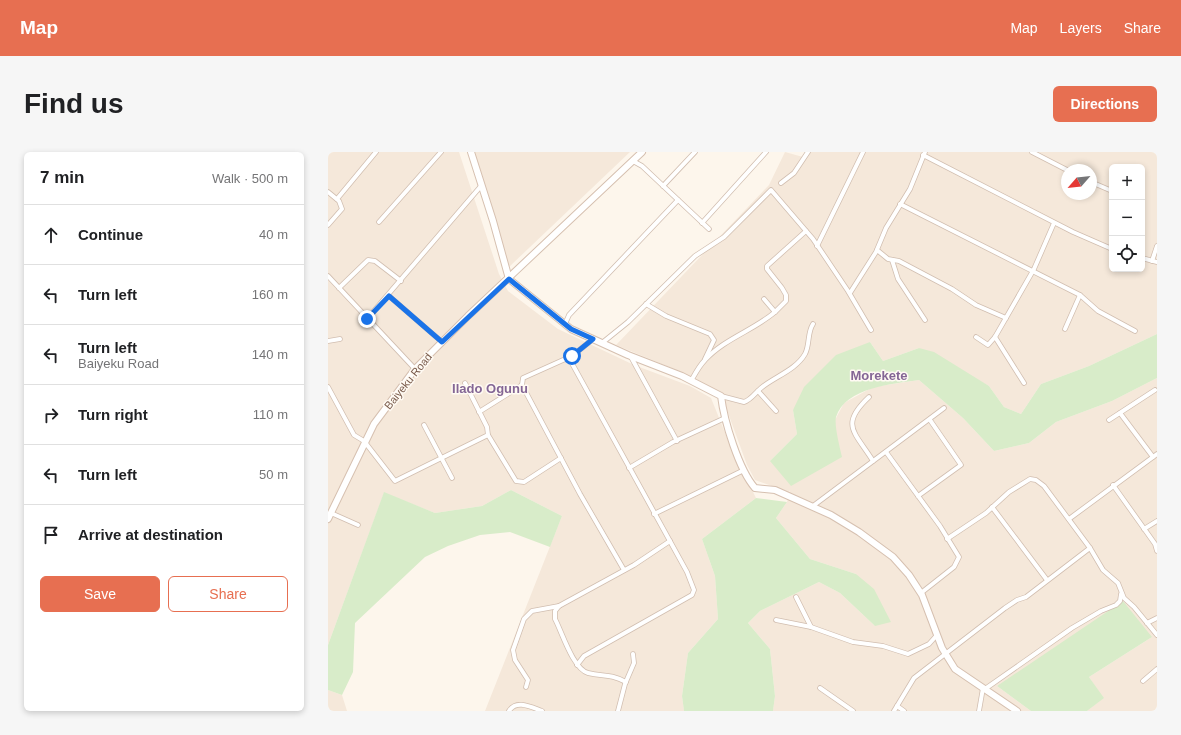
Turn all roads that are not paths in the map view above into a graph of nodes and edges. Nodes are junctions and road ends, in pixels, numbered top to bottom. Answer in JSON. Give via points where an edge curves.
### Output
{"nodes":[{"id":1,"x":376,"y":152,"type":"edge"},
{"id":2,"x":441,"y":152,"type":"edge"},
{"id":3,"x":471,"y":152,"type":"edge"},
{"id":4,"x":642,"y":152,"type":"edge"},
{"id":5,"x":695,"y":152,"type":"edge"},
{"id":6,"x":766,"y":152,"type":"edge"},
{"id":7,"x":808,"y":152,"type":"edge"},
{"id":8,"x":863,"y":152,"type":"edge"},
{"id":9,"x":1032,"y":152,"type":"edge"},
{"id":10,"x":924,"y":154,"type":"edge"},
{"id":11,"x":635,"y":159,"type":"junction"},
{"id":12,"x":1061,"y":167,"type":"edge"},
{"id":13,"x":781,"y":182,"type":"dead end"},
{"id":14,"x":1097,"y":185,"type":"edge"},
{"id":15,"x":481,"y":186,"type":"junction"},
{"id":16,"x":662,"y":186,"type":"junction"},
{"id":17,"x":1109,"y":190,"type":"edge"},
{"id":18,"x":328,"y":192,"type":"edge"},
{"id":19,"x":337,"y":199,"type":"junction"},
{"id":20,"x":678,"y":200,"type":"junction"},
{"id":21,"x":900,"y":204,"type":"junction"},
{"id":22,"x":379,"y":222,"type":"dead end"},
{"id":23,"x":702,"y":223,"type":"junction"},
{"id":24,"x":1054,"y":223,"type":"junction"},
{"id":25,"x":328,"y":225,"type":"edge"},
{"id":26,"x":709,"y":229,"type":"dead end"},
{"id":27,"x":806,"y":231,"type":"junction"},
{"id":28,"x":817,"y":246,"type":"junction"},
{"id":29,"x":1157,"y":246,"type":"edge"},
{"id":30,"x":1109,"y":247,"type":"edge"},
{"id":31,"x":877,"y":250,"type":"junction"},
{"id":32,"x":1145,"y":259,"type":"edge"},
{"id":33,"x":892,"y":260,"type":"junction"},
{"id":34,"x":1155,"y":261,"type":"edge"},
{"id":35,"x":1033,"y":271,"type":"junction"},
{"id":36,"x":328,"y":276,"type":"edge"},
{"id":37,"x":509,"y":279,"type":"junction"},
{"id":38,"x":401,"y":281,"type":"junction"},
{"id":39,"x":339,"y":288,"type":"junction"},
{"id":40,"x":850,"y":293,"type":"junction"},
{"id":41,"x":1080,"y":295,"type":"junction"},
{"id":42,"x":389,"y":296,"type":"junction"},
{"id":43,"x":764,"y":299,"type":"dead end"},
{"id":44,"x":646,"y":304,"type":"junction"},
{"id":45,"x":775,"y":312,"type":"junction"},
{"id":46,"x":569,"y":315,"type":"junction"},
{"id":47,"x":1006,"y":318,"type":"junction"},
{"id":48,"x":367,"y":319,"type":"junction"},
{"id":49,"x":559,"y":319,"type":"junction"},
{"id":50,"x":925,"y":320,"type":"dead end"},
{"id":51,"x":565,"y":324,"type":"junction"},
{"id":52,"x":813,"y":324,"type":"dead end"},
{"id":53,"x":1065,"y":329,"type":"dead end"},
{"id":54,"x":871,"y":330,"type":"dead end"},
{"id":55,"x":1135,"y":332,"type":"dead end"},
{"id":56,"x":976,"y":337,"type":"dead end"},
{"id":57,"x":995,"y":337,"type":"junction"},
{"id":58,"x":340,"y":339,"type":"dead end"},
{"id":59,"x":593,"y":339,"type":"junction"},
{"id":60,"x":328,"y":341,"type":"edge"},
{"id":61,"x":442,"y":342,"type":"junction"},
{"id":62,"x":602,"y":344,"type":"junction"},
{"id":63,"x":630,"y":356,"type":"junction"},
{"id":64,"x":569,"y":358,"type":"junction"},
{"id":65,"x":705,"y":360,"type":"junction"},
{"id":66,"x":415,"y":369,"type":"junction"},
{"id":67,"x":691,"y":381,"type":"junction"},
{"id":68,"x":1024,"y":382,"type":"dead end"},
{"id":69,"x":464,"y":383,"type":"dead end"},
{"id":70,"x":522,"y":385,"type":"junction"},
{"id":71,"x":328,"y":387,"type":"edge"},
{"id":72,"x":1155,"y":390,"type":"dead end"},
{"id":73,"x":758,"y":391,"type":"junction"},
{"id":74,"x":721,"y":396,"type":"junction"},
{"id":75,"x":869,"y":397,"type":"dead end"},
{"id":76,"x":944,"y":408,"type":"dead end"},
{"id":77,"x":776,"y":411,"type":"dead end"},
{"id":78,"x":479,"y":412,"type":"junction"},
{"id":79,"x":1120,"y":413,"type":"junction"},
{"id":80,"x":725,"y":418,"type":"junction"},
{"id":81,"x":930,"y":420,"type":"junction"},
{"id":82,"x":1109,"y":420,"type":"dead end"},
{"id":83,"x":424,"y":425,"type":"dead end"},
{"id":84,"x":488,"y":435,"type":"junction"},
{"id":85,"x":677,"y":440,"type":"junction"},
{"id":86,"x":364,"y":441,"type":"junction"},
{"id":87,"x":886,"y":452,"type":"junction"},
{"id":88,"x":1157,"y":454,"type":"edge"},
{"id":89,"x":1153,"y":457,"type":"junction"},
{"id":90,"x":561,"y":458,"type":"junction"},
{"id":91,"x":442,"y":459,"type":"junction"},
{"id":92,"x":873,"y":461,"type":"junction"},
{"id":93,"x":629,"y":468,"type":"junction"},
{"id":94,"x":744,"y":470,"type":"junction"},
{"id":95,"x":452,"y":478,"type":"dead end"},
{"id":96,"x":1113,"y":485,"type":"junction"},
{"id":97,"x":918,"y":496,"type":"junction"},
{"id":98,"x":814,"y":506,"type":"junction"},
{"id":99,"x":992,"y":507,"type":"junction"},
{"id":100,"x":654,"y":514,"type":"junction"},
{"id":101,"x":329,"y":516,"type":"edge"},
{"id":102,"x":1069,"y":519,"type":"junction"},
{"id":103,"x":1157,"y":521,"type":"edge"},
{"id":104,"x":358,"y":524,"type":"dead end"},
{"id":105,"x":1144,"y":529,"type":"junction"},
{"id":106,"x":948,"y":539,"type":"junction"},
{"id":107,"x":670,"y":541,"type":"junction"},
{"id":108,"x":1090,"y":548,"type":"junction"},
{"id":109,"x":1157,"y":551,"type":"edge"},
{"id":110,"x":624,"y":570,"type":"junction"},
{"id":111,"x":1047,"y":580,"type":"junction"},
{"id":112,"x":921,"y":593,"type":"junction"},
{"id":113,"x":1122,"y":594,"type":"junction"},
{"id":114,"x":796,"y":597,"type":"dead end"},
{"id":115,"x":559,"y":606,"type":"junction"},
{"id":116,"x":1157,"y":618,"type":"edge"},
{"id":117,"x":776,"y":620,"type":"dead end"},
{"id":118,"x":1147,"y":623,"type":"junction"},
{"id":119,"x":811,"y":627,"type":"junction"},
{"id":120,"x":937,"y":635,"type":"junction"},
{"id":121,"x":1157,"y":635,"type":"edge"},
{"id":122,"x":945,"y":653,"type":"junction"},
{"id":123,"x":633,"y":654,"type":"dead end"},
{"id":124,"x":577,"y":665,"type":"junction"},
{"id":125,"x":1157,"y":670,"type":"edge"},
{"id":126,"x":1143,"y":681,"type":"dead end"},
{"id":127,"x":626,"y":682,"type":"junction"},
{"id":128,"x":526,"y":687,"type":"dead end"},
{"id":129,"x":820,"y":688,"type":"dead end"},
{"id":130,"x":984,"y":689,"type":"junction"},
{"id":131,"x":897,"y":706,"type":"junction"},
{"id":132,"x":509,"y":711,"type":"edge"},
{"id":133,"x":542,"y":711,"type":"edge"},
{"id":134,"x":618,"y":711,"type":"edge"},
{"id":135,"x":853,"y":711,"type":"edge"},
{"id":136,"x":894,"y":711,"type":"edge"},
{"id":137,"x":904,"y":711,"type":"edge"},
{"id":138,"x":978,"y":711,"type":"edge"},
{"id":139,"x":1017,"y":711,"type":"edge"}],
"edges":[{"from":1,"to":19,"type":"street"},
{"from":2,"to":22,"type":"street"},
{"from":3,"to":15,"type":"street"},
{"from":4,"to":11,"type":"street","name":"Baiyeku Road"},
{"from":5,"to":16,"type":"street"},
{"from":6,"to":23,"type":"street"},
{"from":7,"to":13,"type":"street","via":[[794,173]]},
{"from":8,"to":28,"type":"street"},
{"from":9,"to":12,"type":"street"},
{"from":10,"to":21,"type":"street","via":[[910,189]]},
{"from":10,"to":24,"type":"street"},
{"from":11,"to":16,"type":"street"},
{"from":11,"to":37,"type":"street","name":"Baiyeku Road"},
{"from":14,"to":17,"type":"street"},
{"from":15,"to":37,"type":"street"},
{"from":15,"to":38,"type":"street"},
{"from":16,"to":20,"type":"street"},
{"from":18,"to":19,"type":"street"},
{"from":19,"to":25,"type":"street","via":[[342,211]]},
{"from":20,"to":23,"type":"street"},
{"from":20,"to":46,"type":"street"},
{"from":21,"to":31,"type":"street"},
{"from":21,"to":35,"type":"street"},
{"from":23,"to":26,"type":"street"},
{"from":24,"to":30,"type":"street"},
{"from":24,"to":35,"type":"street"},
{"from":27,"to":28,"type":"street"},
{"from":27,"to":44,"type":"street","via":[[771,190],[724,237],[695,256]]},
{"from":27,"to":45,"type":"street","via":[[767,266],[786,295],[786,302]]},
{"from":28,"to":40,"type":"street"},
{"from":29,"to":34,"type":"street"},
{"from":31,"to":33,"type":"street"},
{"from":31,"to":40,"type":"street"},
{"from":32,"to":34,"type":"street"},
{"from":33,"to":47,"type":"street","via":[[934,278],[976,305]]},
{"from":33,"to":50,"type":"street","via":[[898,279]]},
{"from":35,"to":41,"type":"street"},
{"from":35,"to":47,"type":"street"},
{"from":36,"to":39,"type":"street"},
{"from":37,"to":49,"type":"street"},
{"from":37,"to":61,"type":"street","name":"Baiyeku Road"},
{"from":38,"to":39,"type":"street","via":[[375,261],[368,260]]},
{"from":38,"to":42,"type":"street"},
{"from":39,"to":48,"type":"street"},
{"from":40,"to":54,"type":"street"},
{"from":41,"to":53,"type":"street"},
{"from":41,"to":55,"type":"street","via":[[1098,311]]},
{"from":42,"to":48,"type":"street"},
{"from":42,"to":61,"type":"street"},
{"from":43,"to":45,"type":"street"},
{"from":44,"to":62,"type":"street"},
{"from":44,"to":65,"type":"street","via":[[666,316],[710,334],[714,340]]},
{"from":45,"to":65,"type":"street"},
{"from":46,"to":49,"type":"street"},
{"from":46,"to":51,"type":"street"},
{"from":47,"to":57,"type":"street"},
{"from":48,"to":66,"type":"street"},
{"from":49,"to":51,"type":"street"},
{"from":51,"to":59,"type":"street"},
{"from":52,"to":73,"type":"street","via":[[806,353],[802,358]]},
{"from":56,"to":57,"type":"street","via":[[988,345]]},
{"from":57,"to":68,"type":"street"},
{"from":58,"to":60,"type":"street"},
{"from":59,"to":62,"type":"street"},
{"from":59,"to":64,"type":"street"},
{"from":61,"to":66,"type":"street","name":"Baiyeku Road"},
{"from":62,"to":63,"type":"street"},
{"from":63,"to":67,"type":"street"},
{"from":63,"to":85,"type":"street"},
{"from":64,"to":70,"type":"street","via":[[523,378]]},
{"from":64,"to":93,"type":"street"},
{"from":65,"to":67,"type":"street"},
{"from":66,"to":86,"type":"street","name":"Baiyeku Road"},
{"from":67,"to":74,"type":"street"},
{"from":69,"to":78,"type":"street"},
{"from":70,"to":78,"type":"street"},
{"from":70,"to":90,"type":"street"},
{"from":71,"to":86,"type":"street","via":[[354,435]]},
{"from":72,"to":79,"type":"street"},
{"from":73,"to":74,"type":"street","via":[[744,402]]},
{"from":73,"to":77,"type":"street"},
{"from":74,"to":80,"type":"street"},
{"from":75,"to":92,"type":"street","via":[[855,411],[851,424],[854,434]]},
{"from":76,"to":81,"type":"street"},
{"from":78,"to":84,"type":"street"},
{"from":79,"to":82,"type":"street"},
{"from":79,"to":89,"type":"street"},
{"from":80,"to":85,"type":"street"},
{"from":80,"to":94,"type":"street"},
{"from":81,"to":87,"type":"street"},
{"from":81,"to":97,"type":"street","via":[[960,465]]},
{"from":83,"to":91,"type":"street"},
{"from":84,"to":90,"type":"street","via":[[516,482],[524,482]]},
{"from":84,"to":91,"type":"street"},
{"from":85,"to":93,"type":"street"},
{"from":86,"to":91,"type":"street","via":[[395,482]]},
{"from":86,"to":101,"type":"street","name":"Baiyeku Road"},
{"from":87,"to":92,"type":"street"},
{"from":87,"to":97,"type":"street"},
{"from":88,"to":89,"type":"street"},
{"from":89,"to":96,"type":"street"},
{"from":90,"to":110,"type":"street"},
{"from":91,"to":95,"type":"street"},
{"from":92,"to":98,"type":"street"},
{"from":93,"to":100,"type":"street"},
{"from":94,"to":98,"type":"street","via":[[755,488],[775,490]]},
{"from":94,"to":100,"type":"street"},
{"from":96,"to":102,"type":"street"},
{"from":96,"to":105,"type":"street"},
{"from":97,"to":106,"type":"street"},
{"from":98,"to":112,"type":"street","via":[[859,532],[893,557]]},
{"from":99,"to":102,"type":"street","via":[[1008,492],[1032,478],[1044,486]]},
{"from":99,"to":106,"type":"street"},
{"from":99,"to":111,"type":"street"},
{"from":100,"to":107,"type":"street"},
{"from":101,"to":104,"type":"street"},
{"from":102,"to":108,"type":"street"},
{"from":103,"to":105,"type":"street"},
{"from":105,"to":109,"type":"street"},
{"from":106,"to":112,"type":"street","via":[[959,561]]},
{"from":107,"to":110,"type":"street"},
{"from":107,"to":124,"type":"street","via":[[687,572],[693,586],[693,594],[584,656]]},
{"from":108,"to":111,"type":"street"},
{"from":108,"to":113,"type":"street","via":[[1103,570],[1118,583]]},
{"from":110,"to":115,"type":"street"},
{"from":111,"to":122,"type":"street"},
{"from":112,"to":120,"type":"street"},
{"from":113,"to":118,"type":"street"},
{"from":113,"to":130,"type":"street","via":[[1116,605],[1101,610],[1072,628]]},
{"from":114,"to":119,"type":"street"},
{"from":115,"to":124,"type":"street","via":[[555,611],[555,618]]},
{"from":115,"to":128,"type":"street","via":[[532,611],[524,619],[513,655],[528,680]]},
{"from":116,"to":118,"type":"street"},
{"from":117,"to":119,"type":"street"},
{"from":118,"to":121,"type":"street"},
{"from":119,"to":120,"type":"street","via":[[853,642],[883,646],[908,654],[929,644]]},
{"from":120,"to":122,"type":"street"},
{"from":122,"to":130,"type":"street","via":[[955,669]]},
{"from":122,"to":131,"type":"street","via":[[912,680]]},
{"from":123,"to":127,"type":"street","via":[[634,662]]},
{"from":124,"to":127,"type":"street","via":[[587,672],[614,676]]},
{"from":125,"to":126,"type":"street"},
{"from":127,"to":134,"type":"street"},
{"from":129,"to":135,"type":"street"},
{"from":130,"to":138,"type":"street"},
{"from":130,"to":139,"type":"street"},
{"from":131,"to":136,"type":"street"},
{"from":131,"to":137,"type":"street"},
{"from":132,"to":133,"type":"street","via":[[517,704]]}]}
